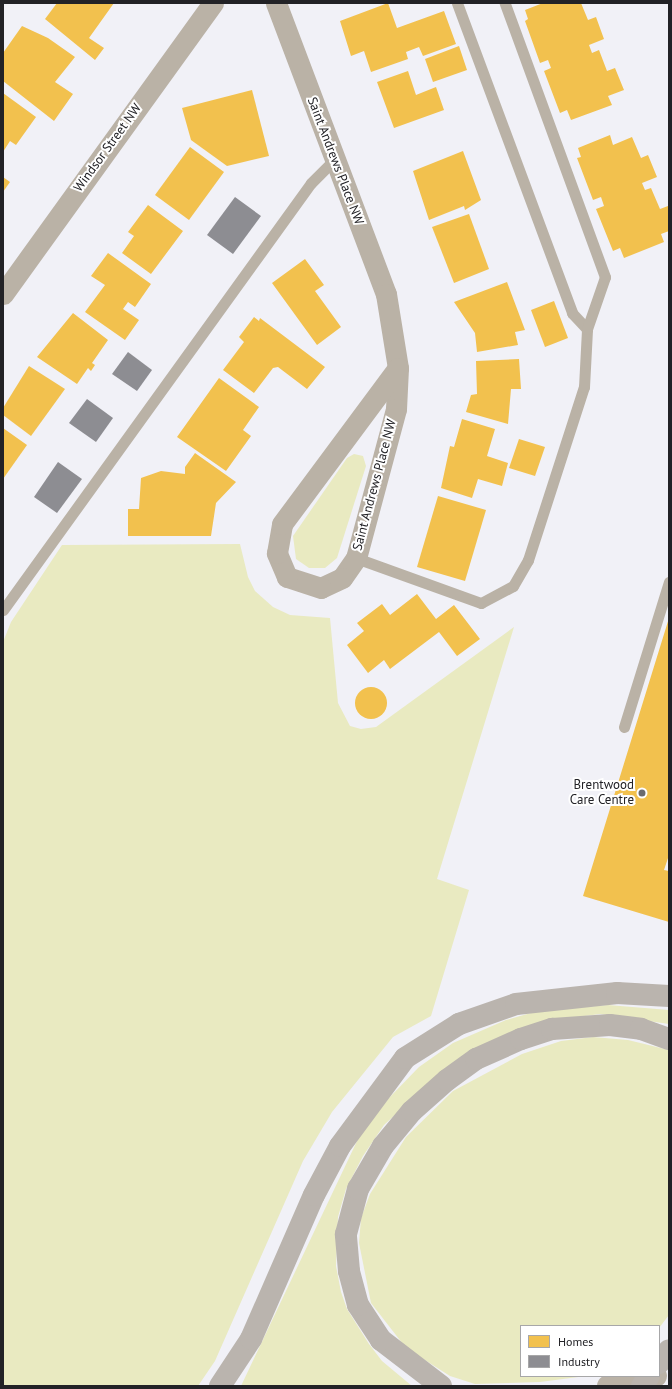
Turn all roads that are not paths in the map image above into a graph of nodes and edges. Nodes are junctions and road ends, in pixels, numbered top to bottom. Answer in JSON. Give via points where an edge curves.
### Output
{"nodes":[{"id":1,"x":214,"y":3,"type":"edge"},
{"id":2,"x":276,"y":3,"type":"edge"},
{"id":3,"x":457,"y":3,"type":"edge"},
{"id":4,"x":505,"y":3,"type":"edge"},
{"id":5,"x":334,"y":160,"type":"junction"},
{"id":6,"x":3,"y":294,"type":"edge"},
{"id":7,"x":587,"y":329,"type":"junction"},
{"id":8,"x":398,"y":368,"type":"junction"},
{"id":9,"x":356,"y":558,"type":"junction"},
{"id":10,"x":669,"y":582,"type":"edge"},
{"id":11,"x":3,"y":610,"type":"edge"},
{"id":12,"x":624,"y":726,"type":"dead end"},
{"id":13,"x":669,"y":996,"type":"edge"},
{"id":14,"x":669,"y":1039,"type":"edge"},
{"id":15,"x":669,"y":1350,"type":"edge"},
{"id":16,"x":660,"y":1362,"type":"edge"},
{"id":17,"x":648,"y":1377,"type":"edge"},
{"id":18,"x":653,"y":1377,"type":"edge"},
{"id":19,"x":220,"y":1386,"type":"edge"},
{"id":20,"x":441,"y":1386,"type":"edge"},
{"id":21,"x":608,"y":1386,"type":"edge"},
{"id":22,"x":642,"y":1386,"type":"edge"}],
"edges":[{"from":1,"to":6,"type":"street","name":"Windsor Street NW"},
{"from":2,"to":5,"type":"street","name":"Saint Andrews Place NW"},
{"from":3,"to":7,"type":"lane","via":[[572,313]]},
{"from":4,"to":7,"type":"lane","via":[[605,277]]},
{"from":5,"to":8,"type":"street","name":"Saint Andrews Place NW","via":[[386,294]]},
{"from":5,"to":11,"type":"lane","via":[[312,183]]},
{"from":7,"to":9,"type":"lane","via":[[584,387],[528,560],[513,586],[481,603]]},
{"from":8,"to":9,"type":"street","name":"Saint Andrews Place NW","via":[[396,409]]},
{"from":8,"to":9,"type":"street","name":"Saint Andrews Place NW","via":[[282,524],[278,554],[287,577],[321,588],[342,578]]},
{"from":10,"to":12,"type":"lane"},
{"from":13,"to":19,"type":"highway","via":[[609,993],[516,1004],[459,1024],[405,1058],[340,1146],[314,1195],[251,1339]]},
{"from":14,"to":20,"type":"highway","via":[[641,1029],[610,1025],[552,1029],[521,1039],[476,1058],[447,1080],[412,1111],[382,1146],[358,1189],[346,1234],[349,1271],[358,1305],[381,1340]]},
{"from":15,"to":16,"type":"highway"},
{"from":17,"to":22,"type":"highway","bridge":true},
{"from":18,"to":21,"type":"street"}]}
